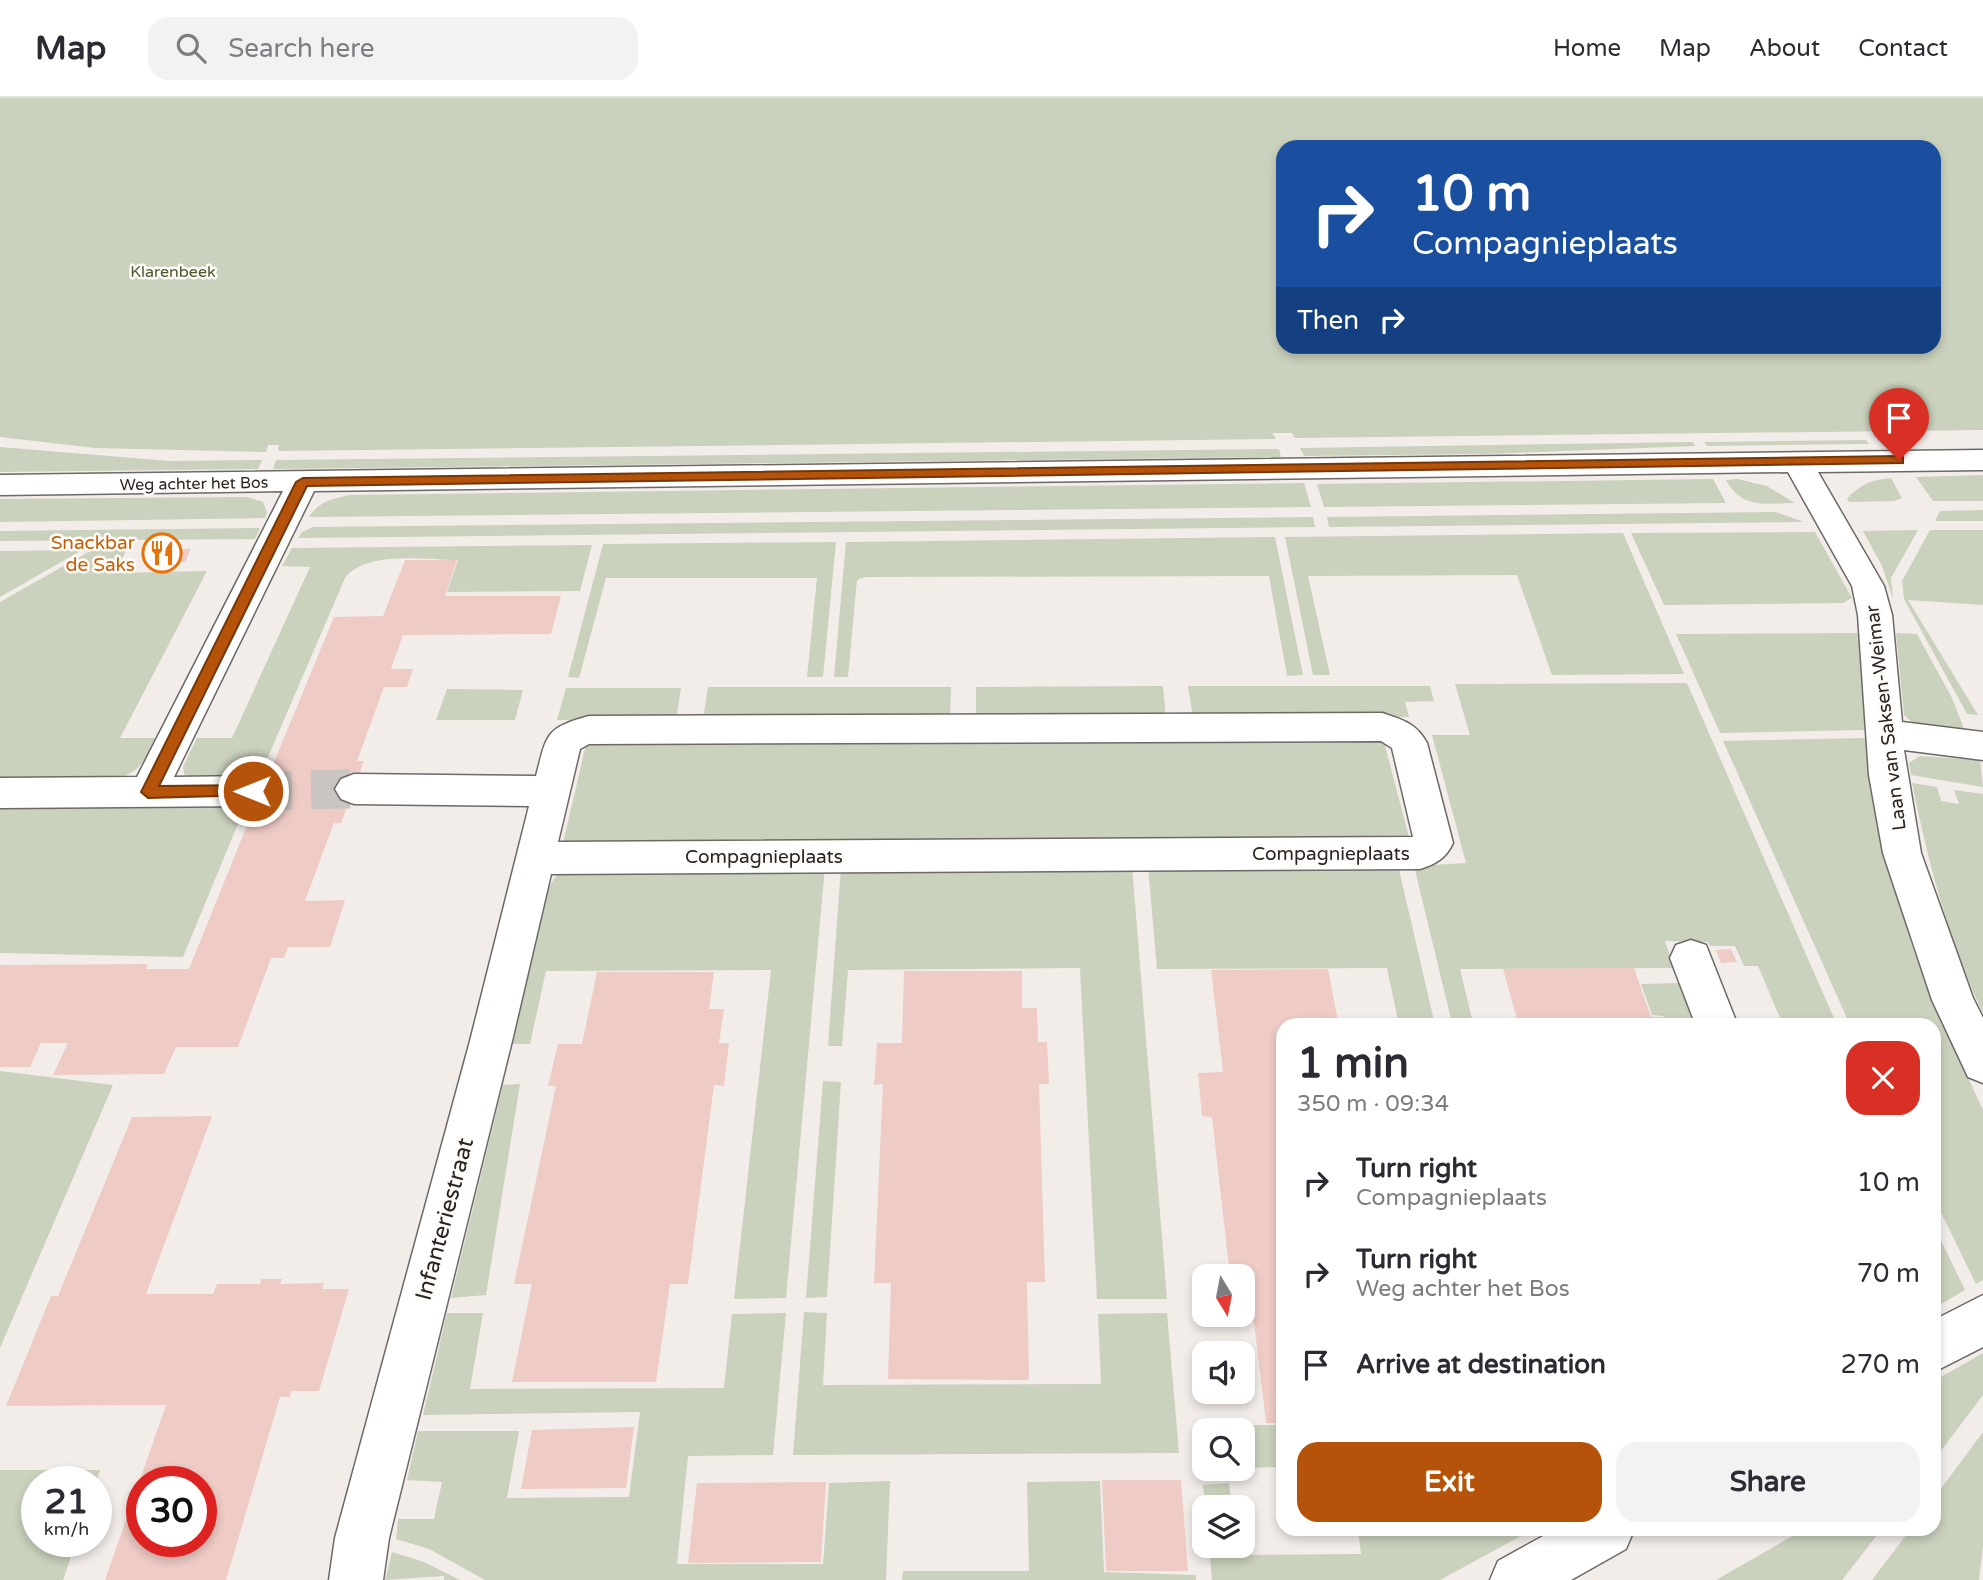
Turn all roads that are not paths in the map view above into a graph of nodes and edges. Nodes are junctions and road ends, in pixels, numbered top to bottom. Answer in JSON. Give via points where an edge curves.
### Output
{"nodes":[{"id":1,"x":1983,"y":460,"type":"edge"},
{"id":2,"x":1797,"y":461,"type":"junction"},
{"id":3,"x":303,"y":482,"type":"junction"},
{"id":4,"x":0,"y":485,"type":"edge"},
{"id":5,"x":1884,"y":734,"type":"junction"},
{"id":6,"x":1983,"y":746,"type":"edge"},
{"id":7,"x":354,"y":789,"type":"tunnel mouth"},
{"id":8,"x":253,"y":791,"type":"tunnel mouth"},
{"id":9,"x":550,"y":791,"type":"junction"},
{"id":10,"x":148,"y":792,"type":"junction"},
{"id":11,"x":0,"y":793,"type":"edge"},
{"id":12,"x":535,"y":858,"type":"junction"},
{"id":13,"x":1691,"y":958,"type":"dead end"},
{"id":14,"x":1714,"y":1018,"type":"edge"},
{"id":15,"x":1983,"y":1063,"type":"edge"},
{"id":16,"x":1983,"y":1320,"type":"edge"},
{"id":17,"x":1941,"y":1343,"type":"edge"},
{"id":18,"x":1596,"y":1536,"type":"edge"},
{"id":19,"x":356,"y":1580,"type":"edge"},
{"id":20,"x":1517,"y":1580,"type":"edge"}],
"edges":[{"from":1,"to":2,"type":"street","name":"Weg achter het Bos"},
{"from":2,"to":3,"type":"street","name":"Weg achter het Bos"},
{"from":2,"to":5,"type":"street","name":"Laan van Saksen-Weimar","via":[[1868,586],[1875,615]]},
{"from":3,"to":4,"type":"street","name":"Weg achter het Bos"},
{"from":3,"to":10,"type":"street"},
{"from":5,"to":6,"type":"street"},
{"from":5,"to":15,"type":"street","name":"Laan van Saksen-Weimar","via":[[1902,853],[1948,987]]},
{"from":7,"to":9,"type":"street"},
{"from":8,"to":10,"type":"street"},
{"from":9,"to":12,"type":"street","name":"Compagnieplaats"},
{"from":9,"to":12,"type":"street","name":"Compagnieplaats","via":[[563,742],[589,730],[1382,727],[1400,733],[1409,743],[1434,843],[1420,853]]},
{"from":10,"to":11,"type":"street"},
{"from":12,"to":19,"type":"street","name":"Infanteriestraat","via":[[362,1538]]},
{"from":13,"to":14,"type":"street"},
{"from":16,"to":17,"type":"street"},
{"from":18,"to":20,"type":"street"}]}
